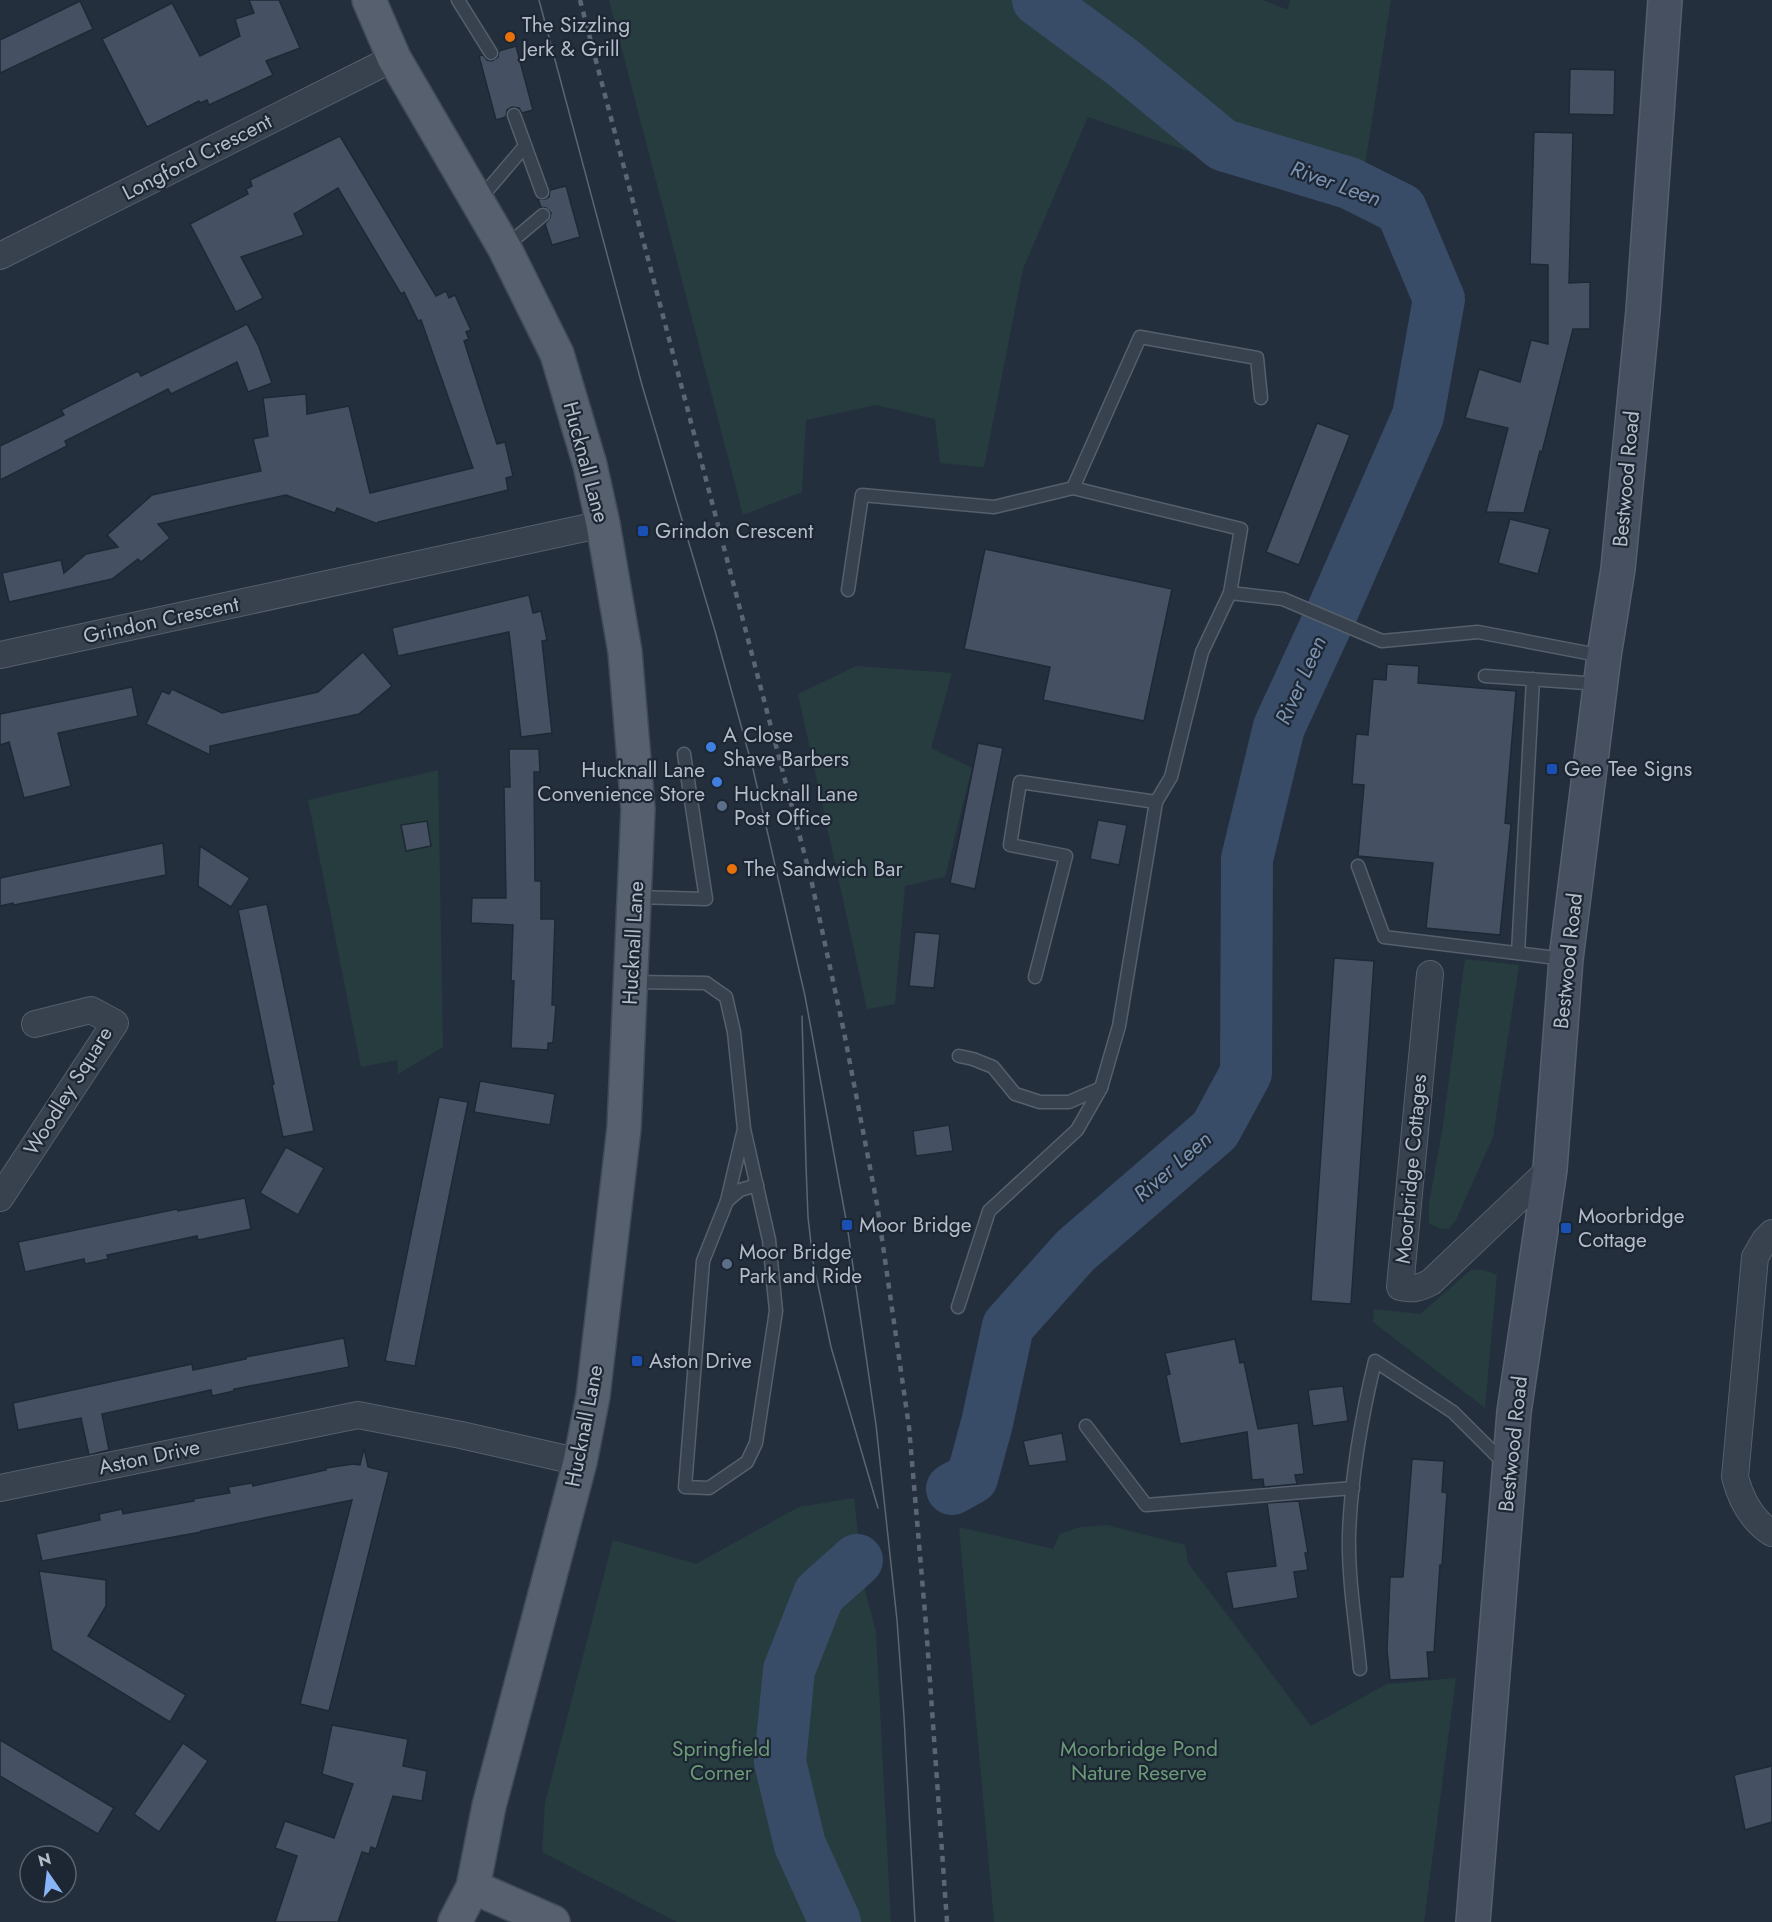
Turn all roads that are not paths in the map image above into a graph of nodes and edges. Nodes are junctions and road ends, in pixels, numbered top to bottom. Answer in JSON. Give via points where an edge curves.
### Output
{"nodes":[{"id":1,"x":369,"y":0,"type":"edge"},
{"id":2,"x":458,"y":0,"type":"edge"},
{"id":3,"x":1665,"y":0,"type":"edge"},
{"id":4,"x":491,"y":53,"type":"dead end"},
{"id":5,"x":394,"y":58,"type":"junction"},
{"id":6,"x":514,"y":115,"type":"dead end"},
{"id":7,"x":525,"y":146,"type":"junction"},
{"id":8,"x":542,"y":192,"type":"dead end"},
{"id":9,"x":477,"y":202,"type":"junction"},
{"id":10,"x":543,"y":215,"type":"dead end"},
{"id":11,"x":504,"y":247,"type":"junction"},
{"id":12,"x":0,"y":256,"type":"edge"},
{"id":13,"x":1261,"y":398,"type":"dead end"},
{"id":14,"x":1073,"y":488,"type":"junction"},
{"id":15,"x":603,"y":524,"type":"junction"},
{"id":16,"x":848,"y":590,"type":"dead end"},
{"id":17,"x":1230,"y":593,"type":"junction"},
{"id":18,"x":0,"y":656,"type":"edge"},
{"id":19,"x":1602,"y":670,"type":"junction"},
{"id":20,"x":1485,"y":676,"type":"dead end"},
{"id":21,"x":1533,"y":679,"type":"junction"},
{"id":22,"x":684,"y":754,"type":"dead end"},
{"id":23,"x":1156,"y":802,"type":"junction"},
{"id":24,"x":1358,"y":866,"type":"dead end"},
{"id":25,"x":635,"y":897,"type":"junction"},
{"id":26,"x":1518,"y":953,"type":"junction"},
{"id":27,"x":1566,"y":959,"type":"junction"},
{"id":28,"x":1035,"y":977,"type":"dead end"},
{"id":29,"x":631,"y":982,"type":"junction"},
{"id":30,"x":1434,"y":990,"type":"dead end"},
{"id":31,"x":35,"y":1024,"type":"dead end"},
{"id":32,"x":959,"y":1056,"type":"dead end"},
{"id":33,"x":1101,"y":1088,"type":"junction"},
{"id":34,"x":744,"y":1130,"type":"junction"},
{"id":35,"x":1550,"y":1169,"type":"junction"},
{"id":36,"x":757,"y":1185,"type":"junction"},
{"id":37,"x":0,"y":1198,"type":"edge"},
{"id":38,"x":727,"y":1201,"type":"junction"},
{"id":39,"x":1772,"y":1233,"type":"edge"},
{"id":40,"x":958,"y":1307,"type":"dead end"},
{"id":41,"x":1086,"y":1426,"type":"dead end"},
{"id":42,"x":580,"y":1462,"type":"junction"},
{"id":43,"x":1510,"y":1469,"type":"junction"},
{"id":44,"x":0,"y":1488,"type":"edge"},
{"id":45,"x":1353,"y":1488,"type":"junction"},
{"id":46,"x":1772,"y":1533,"type":"edge"},
{"id":47,"x":1360,"y":1669,"type":"dead end"},
{"id":48,"x":473,"y":1887,"type":"junction"},
{"id":49,"x":455,"y":1922,"type":"edge"},
{"id":50,"x":553,"y":1922,"type":"edge"},
{"id":51,"x":1473,"y":1922,"type":"edge"}],
"edges":[{"from":1,"to":5,"type":"main road","name":"Hucknall Lane"},
{"from":2,"to":4,"type":"lane"},
{"from":3,"to":19,"type":"main road","name":"Bestwood Road","via":[[1618,569]]},
{"from":5,"to":9,"type":"main road","name":"Hucknall Lane"},
{"from":5,"to":12,"type":"street","name":"Longford Crescent"},
{"from":6,"to":7,"type":"lane"},
{"from":7,"to":8,"type":"lane"},
{"from":7,"to":9,"type":"lane"},
{"from":9,"to":11,"type":"main road","name":"Hucknall Lane"},
{"from":10,"to":11,"type":"lane"},
{"from":11,"to":15,"type":"main road","name":"Hucknall Lane","via":[[557,354]]},
{"from":13,"to":14,"type":"lane","via":[[1257,358],[1140,337]]},
{"from":14,"to":16,"type":"lane","via":[[994,507],[862,495]]},
{"from":14,"to":17,"type":"lane","via":[[1241,529]]},
{"from":15,"to":18,"type":"street","name":"Grindon Crescent"},
{"from":15,"to":25,"type":"main road","name":"Hucknall Lane","via":[[625,652],[633,731],[638,809]]},
{"from":17,"to":19,"type":"lane","via":[[1283,599],[1382,641],[1478,632]]},
{"from":17,"to":23,"type":"lane","via":[[1202,652],[1171,777]]},
{"from":19,"to":21,"type":"lane"},
{"from":19,"to":27,"type":"main road","name":"Bestwood Road"},
{"from":20,"to":21,"type":"lane"},
{"from":21,"to":26,"type":"lane"},
{"from":22,"to":25,"type":"lane","via":[[706,899]]},
{"from":23,"to":28,"type":"lane","via":[[1020,782],[1010,845],[1066,856]]},
{"from":23,"to":33,"type":"lane","via":[[1119,1026]]},
{"from":24,"to":26,"type":"lane","via":[[1384,937]]},
{"from":25,"to":29,"type":"main road","name":"Hucknall Lane"},
{"from":26,"to":27,"type":"lane"},
{"from":27,"to":35,"type":"main road","name":"Bestwood Road"},
{"from":29,"to":34,"type":"lane","via":[[706,983],[726,997],[734,1032]]},
{"from":29,"to":42,"type":"main road","name":"Hucknall Lane","via":[[624,1128],[593,1396]]},
{"from":30,"to":35,"type":"street","name":"Moorbridge Cottages","via":[[1400,1287],[1410,1290],[1431,1282]]},
{"from":31,"to":37,"type":"street","name":"Woodley Square","via":[[91,1011],[115,1023]]},
{"from":32,"to":33,"type":"lane","via":[[993,1067],[1016,1094],[1040,1102],[1069,1102]]},
{"from":33,"to":40,"type":"lane","via":[[1077,1130],[989,1211]]},
{"from":34,"to":36,"type":"lane"},
{"from":34,"to":38,"type":"lane"},
{"from":35,"to":43,"type":"main road","name":"Bestwood Road","via":[[1514,1412]]},
{"from":36,"to":38,"type":"lane","via":[[740,1190]]},
{"from":36,"to":38,"type":"lane","via":[[769,1240],[776,1311],[756,1443],[747,1462],[709,1488],[685,1487],[703,1262]]},
{"from":39,"to":46,"type":"street","via":[[1755,1257],[1735,1477],[1740,1497],[1751,1514]]},
{"from":41,"to":45,"type":"lane","via":[[1146,1504]]},
{"from":42,"to":44,"type":"street","name":"Aston Drive","via":[[358,1415]]},
{"from":42,"to":48,"type":"main road","name":"Hucknall Lane","via":[[489,1806]]},
{"from":43,"to":45,"type":"lane","via":[[1453,1412],[1375,1361],[1355,1456]]},
{"from":43,"to":51,"type":"main road","name":"Bestwood Road"},
{"from":45,"to":47,"type":"lane","via":[[1349,1536]]},
{"from":48,"to":49,"type":"main road","name":"Hucknall Lane"},
{"from":48,"to":50,"type":"main road"}]}
